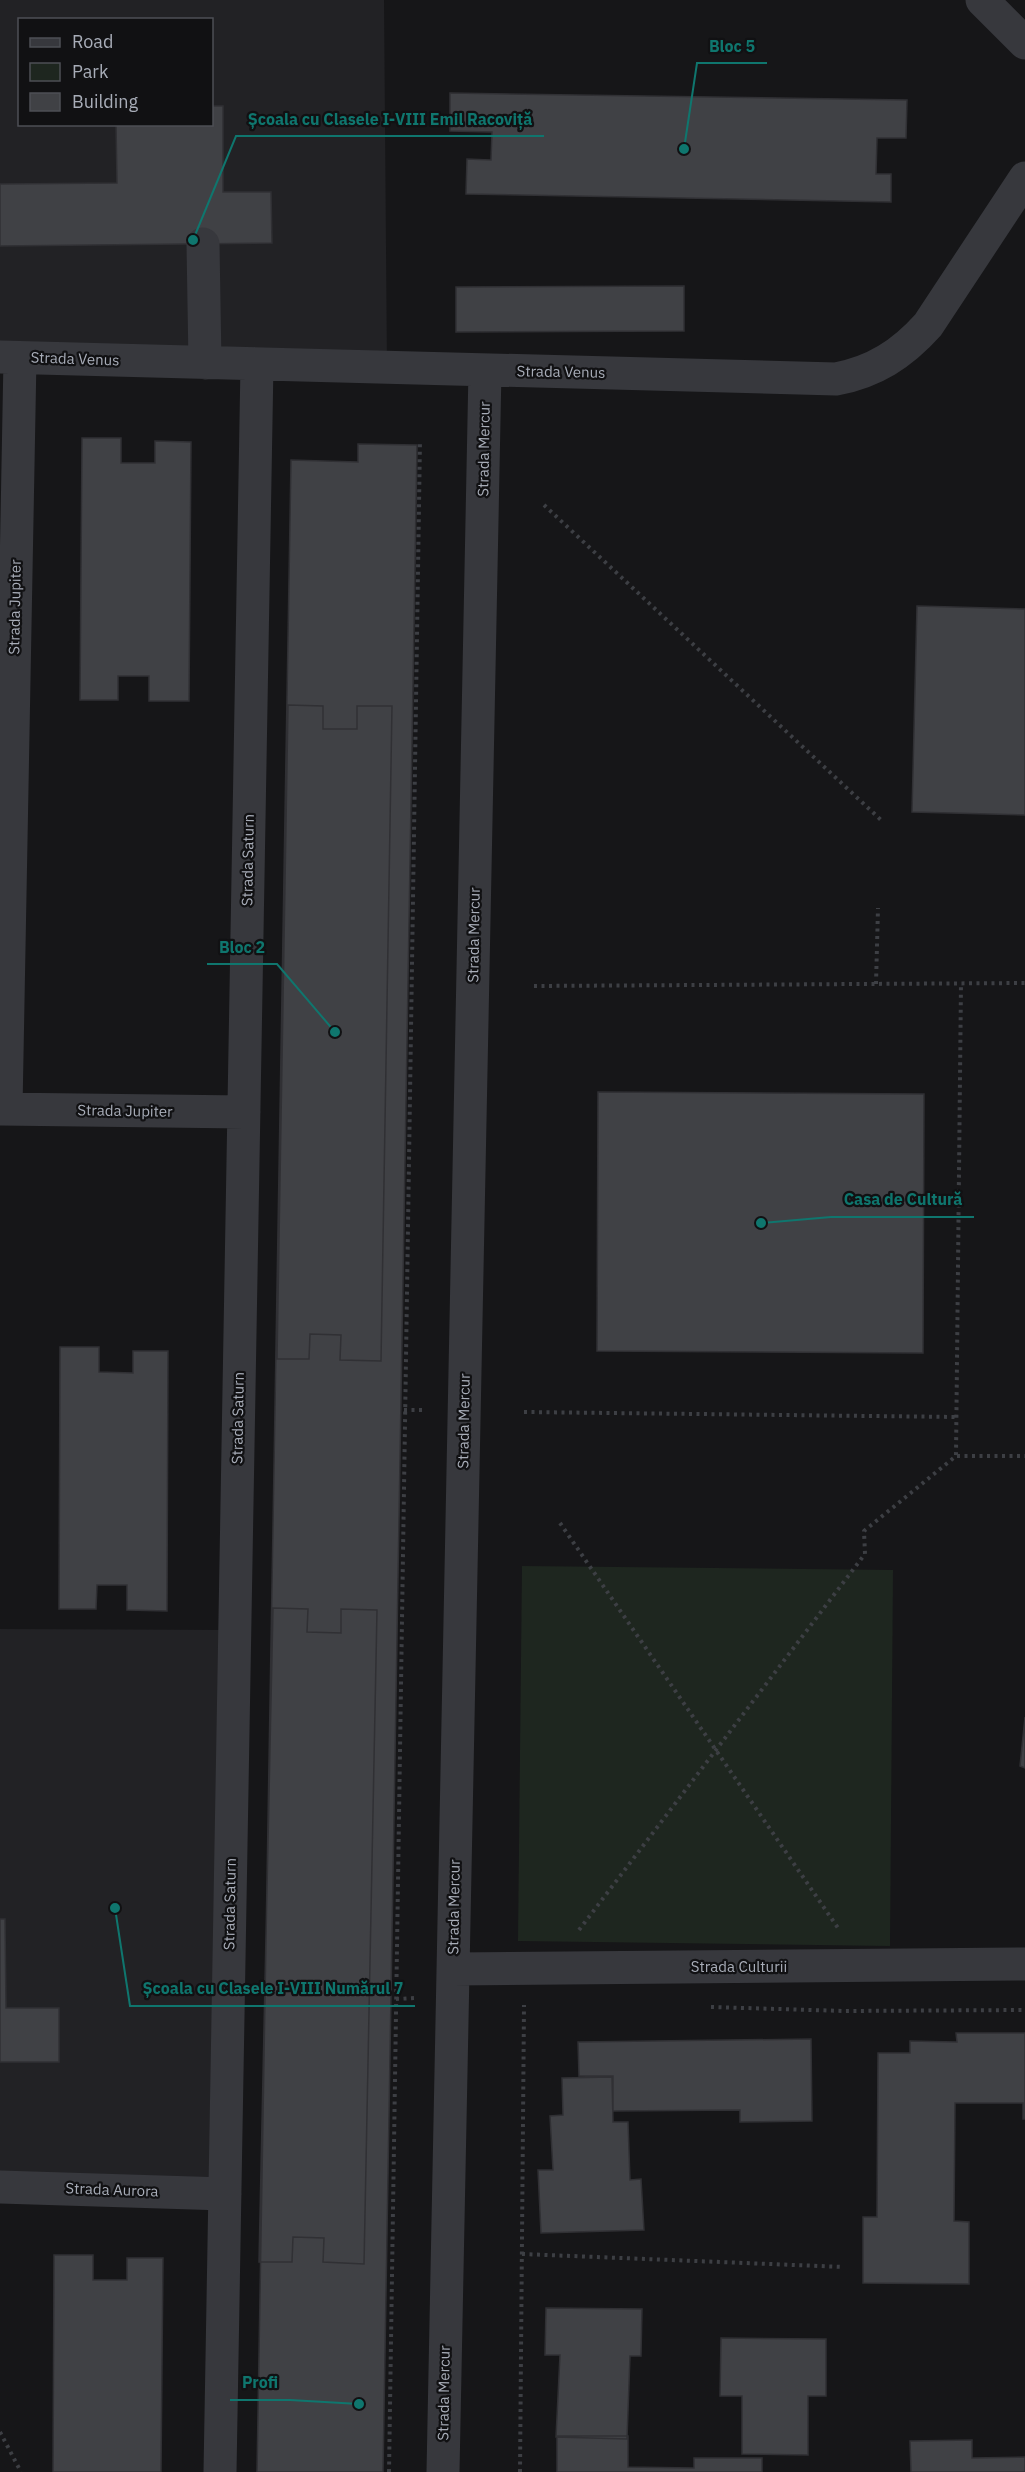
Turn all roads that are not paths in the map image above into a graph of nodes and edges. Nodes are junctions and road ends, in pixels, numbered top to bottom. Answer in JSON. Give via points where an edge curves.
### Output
{"nodes":[{"id":1,"x":982,"y":0,"type":"edge"},
{"id":2,"x":1025,"y":43,"type":"edge"},
{"id":3,"x":1025,"y":178,"type":"edge"},
{"id":4,"x":203,"y":244,"type":"dead end"},
{"id":5,"x":10,"y":357,"type":"edge"},
{"id":6,"x":205,"y":363,"type":"junction"},
{"id":7,"x":257,"y":364,"type":"junction"},
{"id":8,"x":485,"y":370,"type":"junction"},
{"id":9,"x":3,"y":1109,"type":"edge"},
{"id":10,"x":244,"y":1112,"type":"junction"},
{"id":11,"x":1025,"y":1964,"type":"edge"},
{"id":12,"x":453,"y":1969,"type":"junction"},
{"id":13,"x":0,"y":2187,"type":"edge"},
{"id":14,"x":225,"y":2194,"type":"junction"},
{"id":15,"x":220,"y":2472,"type":"edge"},
{"id":16,"x":443,"y":2472,"type":"edge"}],
"edges":[{"from":1,"to":2,"type":"street"},
{"from":3,"to":8,"type":"street","name":"Strada Venus","via":[[928,325],[897,355],[861,373],[836,379]]},
{"from":4,"to":6,"type":"street"},
{"from":5,"to":6,"type":"street","name":"Strada Venus"},
{"from":5,"to":9,"type":"street","name":"Strada Jupiter"},
{"from":6,"to":7,"type":"street","name":"Strada Venus"},
{"from":7,"to":8,"type":"street","name":"Strada Venus"},
{"from":7,"to":10,"type":"street","name":"Strada Saturn"},
{"from":8,"to":12,"type":"street","name":"Strada Mercur"},
{"from":9,"to":10,"type":"street","name":"Strada Jupiter"},
{"from":10,"to":14,"type":"street","name":"Strada Saturn"},
{"from":11,"to":12,"type":"street","name":"Strada Culturii"},
{"from":12,"to":16,"type":"street","name":"Strada Mercur"},
{"from":13,"to":14,"type":"street","name":"Strada Aurora"},
{"from":14,"to":15,"type":"street","name":"Strada Saturn"}]}
